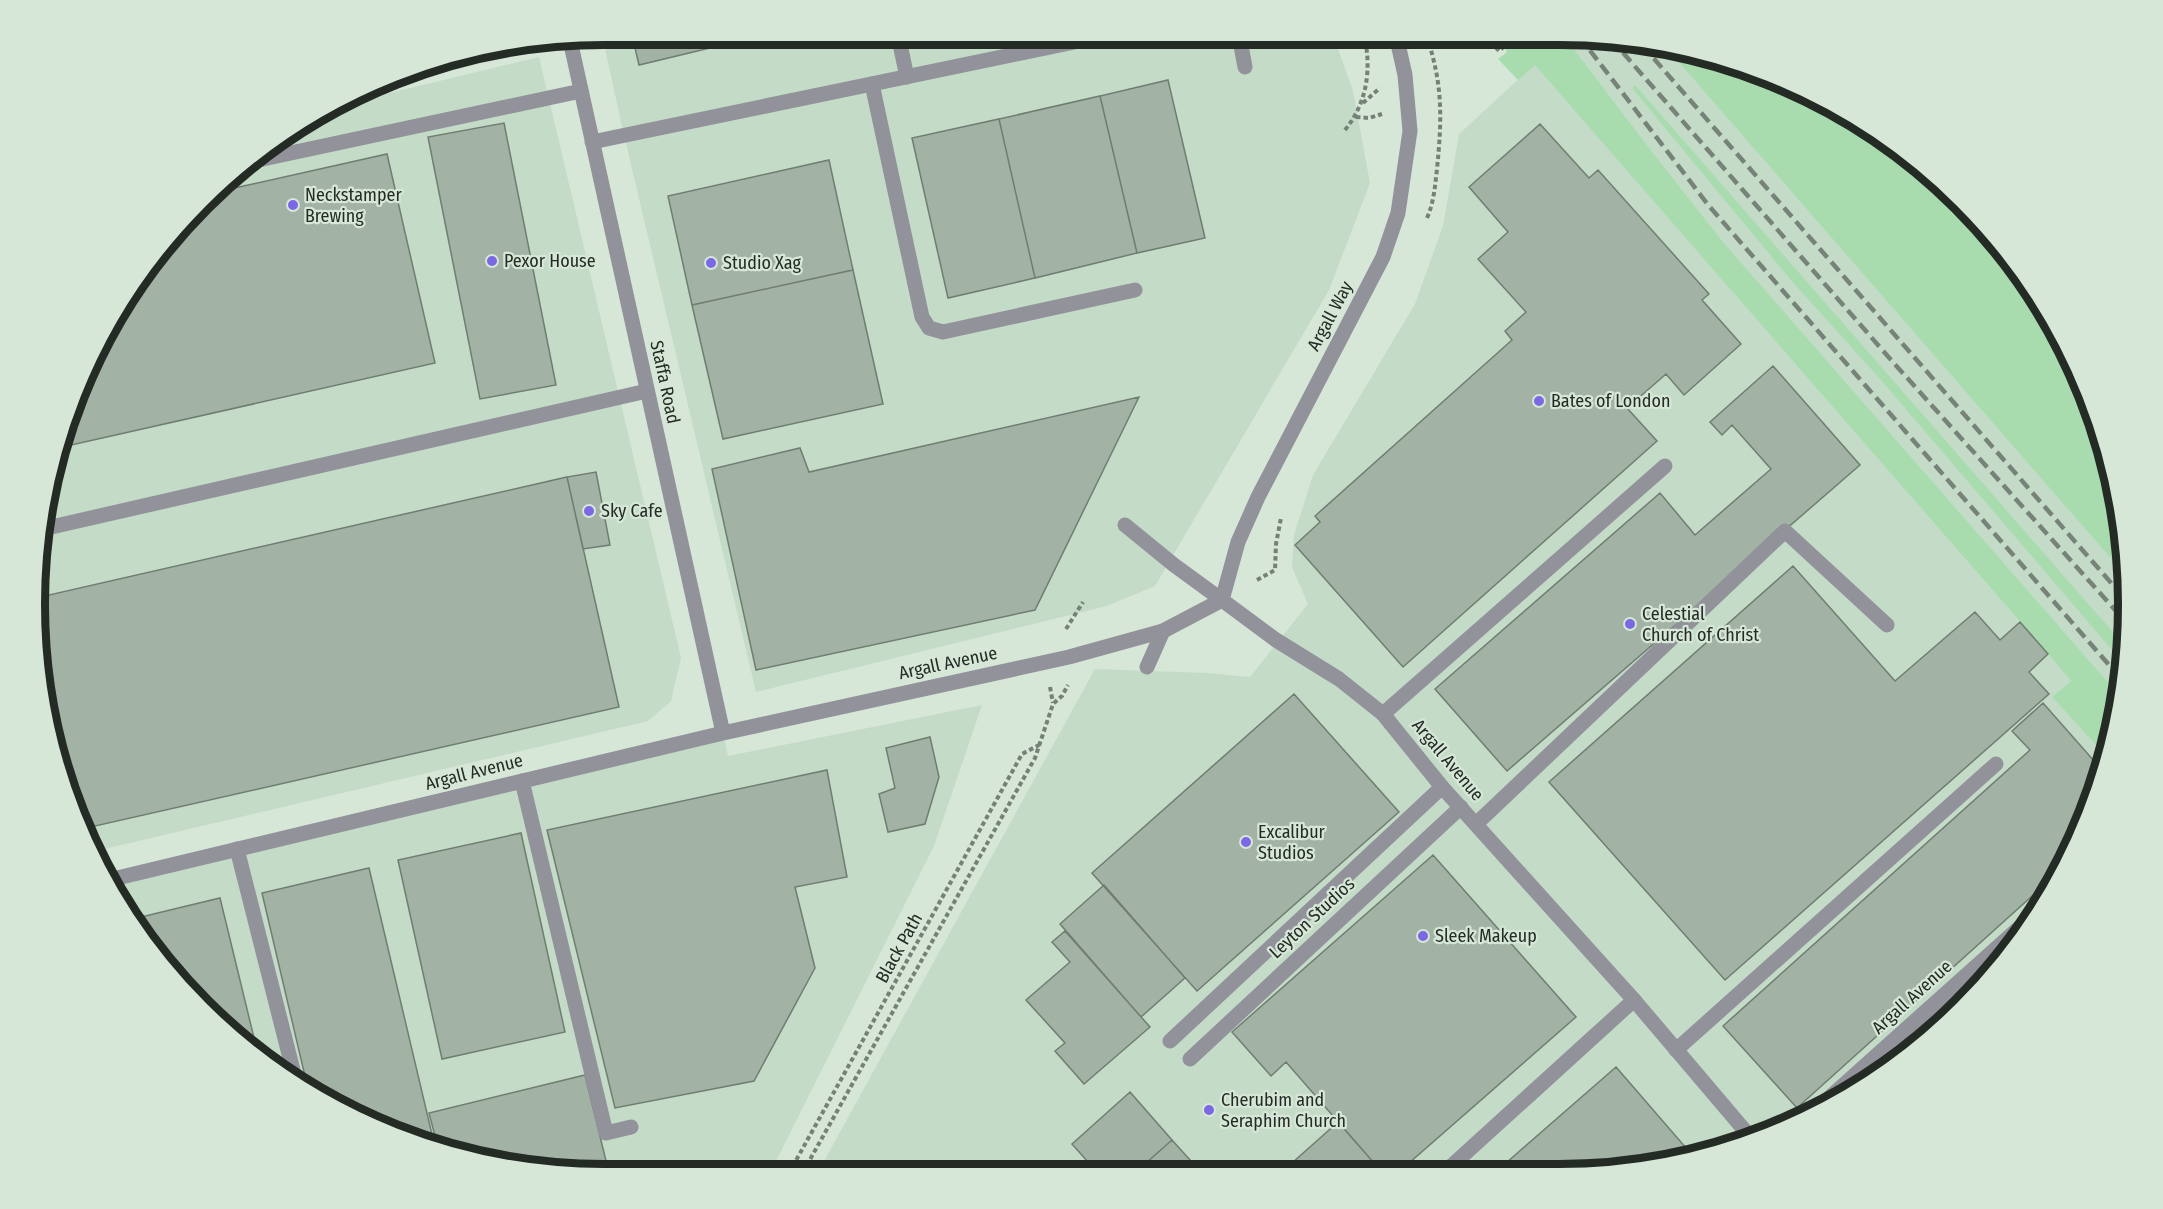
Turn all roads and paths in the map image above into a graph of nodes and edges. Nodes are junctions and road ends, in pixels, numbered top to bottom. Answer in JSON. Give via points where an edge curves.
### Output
{"nodes":[{"id":1,"x":900,"y":45,"type":"edge"},
{"id":2,"x":1060,"y":45,"type":"edge"},
{"id":3,"x":1241,"y":45,"type":"edge"},
{"id":4,"x":1365,"y":45,"type":"edge"},
{"id":5,"x":1398,"y":45,"type":"edge"},
{"id":6,"x":1430,"y":45,"type":"edge"},
{"id":7,"x":1494,"y":45,"type":"edge"},
{"id":8,"x":1506,"y":45,"type":"edge"},
{"id":9,"x":571,"y":46,"type":"edge"},
{"id":10,"x":1245,"y":67,"type":"dead end"},
{"id":11,"x":907,"y":77,"type":"junction"},
{"id":12,"x":872,"y":84,"type":"junction"},
{"id":13,"x":1381,"y":88,"type":"dead end"},
{"id":14,"x":581,"y":91,"type":"junction"},
{"id":15,"x":1362,"y":103,"type":"junction"},
{"id":16,"x":1383,"y":114,"type":"dead end"},
{"id":17,"x":1356,"y":117,"type":"junction"},
{"id":18,"x":1442,"y":124,"type":"dead end"},
{"id":19,"x":1345,"y":130,"type":"dead end"},
{"id":20,"x":592,"y":142,"type":"junction"},
{"id":21,"x":268,"y":158,"type":"edge"},
{"id":22,"x":1135,"y":290,"type":"dead end"},
{"id":23,"x":647,"y":391,"type":"junction"},
{"id":24,"x":1665,"y":466,"type":"dead end"},
{"id":25,"x":1125,"y":525,"type":"dead end"},
{"id":26,"x":51,"y":527,"type":"edge"},
{"id":27,"x":1222,"y":600,"type":"junction"},
{"id":28,"x":1083,"y":602,"type":"dead end"},
{"id":29,"x":1887,"y":625,"type":"dead end"},
{"id":30,"x":1163,"y":631,"type":"junction"},
{"id":31,"x":1065,"y":633,"type":"dead end"},
{"id":32,"x":1147,"y":667,"type":"dead end"},
{"id":33,"x":1073,"y":676,"type":"dead end"},
{"id":34,"x":1049,"y":681,"type":"dead end"},
{"id":35,"x":1053,"y":704,"type":"junction"},
{"id":36,"x":1383,"y":714,"type":"junction"},
{"id":37,"x":723,"y":733,"type":"junction"},
{"id":38,"x":1040,"y":744,"type":"junction"},
{"id":39,"x":1996,"y":764,"type":"dead end"},
{"id":40,"x":522,"y":781,"type":"junction"},
{"id":41,"x":1442,"y":787,"type":"junction"},
{"id":42,"x":1461,"y":807,"type":"junction"},
{"id":43,"x":1476,"y":824,"type":"junction"},
{"id":44,"x":237,"y":849,"type":"junction"},
{"id":45,"x":117,"y":878,"type":"edge"},
{"id":46,"x":2006,"y":939,"type":"edge"},
{"id":47,"x":1634,"y":1000,"type":"junction"},
{"id":48,"x":1170,"y":1041,"type":"dead end"},
{"id":49,"x":1676,"y":1050,"type":"junction"},
{"id":50,"x":1190,"y":1059,"type":"dead end"},
{"id":51,"x":293,"y":1069,"type":"edge"},
{"id":52,"x":1841,"y":1087,"type":"edge"},
{"id":53,"x":631,"y":1127,"type":"dead end"},
{"id":54,"x":1745,"y":1131,"type":"edge"},
{"id":55,"x":794,"y":1164,"type":"edge"},
{"id":56,"x":808,"y":1164,"type":"edge"},
{"id":57,"x":1454,"y":1164,"type":"edge"}],
"edges":[{"from":1,"to":11,"type":"street"},
{"from":2,"to":11,"type":"street"},
{"from":3,"to":10,"type":"street"},
{"from":4,"to":15,"type":"path","via":[[1368,70]]},
{"from":5,"to":27,"type":"street","name":"Argall Way","via":[[1406,75],[1410,130],[1398,213],[1383,257],[1258,497],[1238,542]]},
{"from":6,"to":18,"type":"path"},
{"from":7,"to":8,"type":"path","via":[[1499,51]]},
{"from":9,"to":14,"type":"street","name":"Staffa Road"},
{"from":11,"to":12,"type":"street"},
{"from":12,"to":20,"type":"street"},
{"from":12,"to":22,"type":"street","via":[[922,317],[929,328],[943,332]]},
{"from":13,"to":15,"type":"path"},
{"from":14,"to":20,"type":"street","name":"Staffa Road"},
{"from":14,"to":21,"type":"street"},
{"from":15,"to":17,"type":"path"},
{"from":16,"to":17,"type":"path"},
{"from":17,"to":19,"type":"path"},
{"from":20,"to":23,"type":"street","name":"Staffa Road"},
{"from":23,"to":26,"type":"street"},
{"from":23,"to":37,"type":"street","name":"Staffa Road"},
{"from":24,"to":36,"type":"street"},
{"from":25,"to":27,"type":"street"},
{"from":27,"to":30,"type":"street","name":"Argall Avenue"},
{"from":27,"to":36,"type":"street","name":"Argall Avenue","via":[[1339,679]]},
{"from":28,"to":31,"type":"path"},
{"from":29,"to":43,"type":"street","via":[[1785,531]]},
{"from":30,"to":32,"type":"street"},
{"from":30,"to":37,"type":"street","name":"Argall Avenue","via":[[1069,657]]},
{"from":33,"to":35,"type":"path","name":"Black Path"},
{"from":34,"to":35,"type":"path"},
{"from":35,"to":38,"type":"path","name":"Black Path"},
{"from":36,"to":41,"type":"street","name":"Argall Avenue"},
{"from":37,"to":40,"type":"street","name":"Argall Avenue"},
{"from":38,"to":55,"type":"path","name":"Black Path","via":[[1022,754]]},
{"from":38,"to":56,"type":"path","name":"Black Path"},
{"from":39,"to":49,"type":"street"},
{"from":40,"to":44,"type":"street","name":"Argall Avenue"},
{"from":40,"to":53,"type":"street","via":[[606,1133]]},
{"from":41,"to":42,"type":"street","name":"Argall Avenue"},
{"from":41,"to":48,"type":"street"},
{"from":42,"to":43,"type":"street","name":"Argall Avenue"},
{"from":42,"to":50,"type":"street","name":"Leyton Studios"},
{"from":43,"to":47,"type":"street","name":"Argall Avenue"},
{"from":44,"to":45,"type":"street","name":"Argall Avenue"},
{"from":44,"to":51,"type":"street"},
{"from":46,"to":52,"type":"street","name":"Argall Avenue"},
{"from":47,"to":49,"type":"street","name":"Argall Avenue"},
{"from":47,"to":57,"type":"street"},
{"from":49,"to":54,"type":"street","name":"Argall Avenue"}]}
